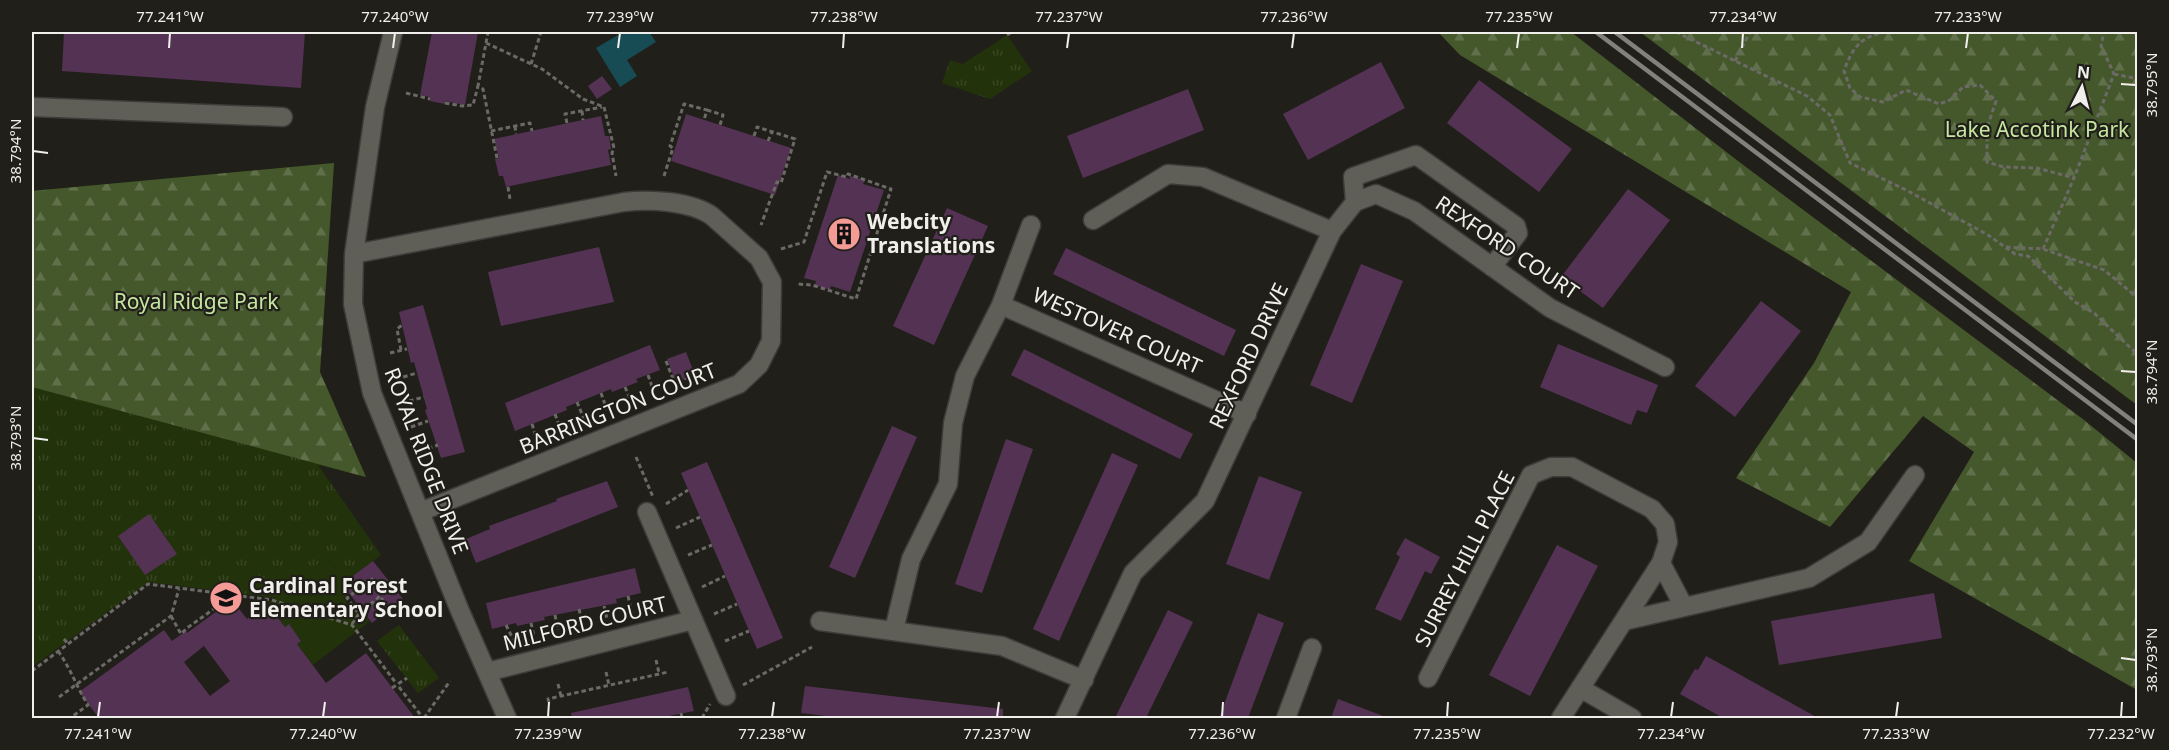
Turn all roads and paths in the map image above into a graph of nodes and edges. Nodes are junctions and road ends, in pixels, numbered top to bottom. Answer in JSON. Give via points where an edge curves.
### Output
{"nodes":[{"id":1,"x":393,"y":32,"type":"edge"},
{"id":2,"x":488,"y":32,"type":"edge"},
{"id":3,"x":541,"y":32,"type":"edge"},
{"id":4,"x":1012,"y":32,"type":"edge"},
{"id":5,"x":1676,"y":32,"type":"edge"},
{"id":6,"x":1750,"y":32,"type":"edge"},
{"id":7,"x":1886,"y":32,"type":"edge"},
{"id":8,"x":2104,"y":32,"type":"edge"},
{"id":9,"x":1007,"y":35,"type":"dead end"},
{"id":10,"x":486,"y":43,"type":"junction"},
{"id":11,"x":1735,"y":61,"type":"junction"},
{"id":12,"x":531,"y":64,"type":"junction"},
{"id":13,"x":2114,"y":74,"type":"junction"},
{"id":14,"x":2138,"y":79,"type":"edge"},
{"id":15,"x":478,"y":86,"type":"junction"},
{"id":16,"x":406,"y":93,"type":"dead end"},
{"id":17,"x":430,"y":99,"type":"dead end"},
{"id":18,"x":445,"y":103,"type":"dead end"},
{"id":19,"x":604,"y":106,"type":"junction"},
{"id":20,"x":32,"y":107,"type":"edge"},
{"id":21,"x":706,"y":110,"type":"junction"},
{"id":22,"x":582,"y":111,"type":"junction"},
{"id":23,"x":283,"y":117,"type":"dead end"},
{"id":24,"x":583,"y":120,"type":"dead end"},
{"id":25,"x":704,"y":120,"type":"dead end"},
{"id":26,"x":567,"y":123,"type":"dead end"},
{"id":27,"x":720,"y":125,"type":"dead end"},
{"id":28,"x":514,"y":126,"type":"junction"},
{"id":29,"x":491,"y":131,"type":"junction"},
{"id":30,"x":532,"y":131,"type":"dead end"},
{"id":31,"x":772,"y":132,"type":"junction"},
{"id":32,"x":516,"y":134,"type":"dead end"},
{"id":33,"x":754,"y":136,"type":"dead end"},
{"id":34,"x":768,"y":141,"type":"dead end"},
{"id":35,"x":497,"y":158,"type":"dead end"},
{"id":36,"x":616,"y":176,"type":"dead end"},
{"id":37,"x":664,"y":176,"type":"dead end"},
{"id":38,"x":2074,"y":178,"type":"junction"},
{"id":39,"x":781,"y":183,"type":"junction"},
{"id":40,"x":508,"y":187,"type":"dead end"},
{"id":41,"x":773,"y":194,"type":"dead end"},
{"id":42,"x":510,"y":199,"type":"dead end"},
{"id":43,"x":1355,"y":202,"type":"junction"},
{"id":44,"x":1093,"y":220,"type":"dead end"},
{"id":45,"x":761,"y":225,"type":"dead end"},
{"id":46,"x":1031,"y":225,"type":"dead end"},
{"id":47,"x":1332,"y":231,"type":"junction"},
{"id":48,"x":2006,"y":247,"type":"junction"},
{"id":49,"x":781,"y":249,"type":"dead end"},
{"id":50,"x":2043,"y":249,"type":"junction"},
{"id":51,"x":354,"y":254,"type":"junction"},
{"id":52,"x":1492,"y":267,"type":"junction"},
{"id":53,"x":797,"y":284,"type":"dead end"},
{"id":54,"x":2138,"y":298,"type":"edge"},
{"id":55,"x":1001,"y":305,"type":"junction"},
{"id":56,"x":402,"y":325,"type":"dead end"},
{"id":57,"x":407,"y":349,"type":"dead end"},
{"id":58,"x":401,"y":350,"type":"junction"},
{"id":59,"x":390,"y":353,"type":"dead end"},
{"id":60,"x":2138,"y":355,"type":"edge"},
{"id":61,"x":666,"y":361,"type":"dead end"},
{"id":62,"x":1665,"y":367,"type":"dead end"},
{"id":63,"x":417,"y":374,"type":"dead end"},
{"id":64,"x":648,"y":375,"type":"dead end"},
{"id":65,"x":396,"y":379,"type":"dead end"},
{"id":66,"x":675,"y":384,"type":"dead end"},
{"id":67,"x":625,"y":387,"type":"dead end"},
{"id":68,"x":654,"y":392,"type":"dead end"},
{"id":69,"x":601,"y":393,"type":"dead end"},
{"id":70,"x":424,"y":397,"type":"dead end"},
{"id":71,"x":631,"y":401,"type":"dead end"},
{"id":72,"x":577,"y":402,"type":"dead end"},
{"id":73,"x":402,"y":403,"type":"dead end"},
{"id":74,"x":607,"y":410,"type":"dead end"},
{"id":75,"x":555,"y":414,"type":"dead end"},
{"id":76,"x":1248,"y":414,"type":"junction"},
{"id":77,"x":584,"y":419,"type":"dead end"},
{"id":78,"x":428,"y":422,"type":"dead end"},
{"id":79,"x":532,"y":424,"type":"dead end"},
{"id":80,"x":411,"y":427,"type":"dead end"},
{"id":81,"x":560,"y":428,"type":"dead end"},
{"id":82,"x":536,"y":437,"type":"dead end"},
{"id":83,"x":438,"y":445,"type":"dead end"},
{"id":84,"x":421,"y":450,"type":"dead end"},
{"id":85,"x":636,"y":456,"type":"dead end"},
{"id":86,"x":1915,"y":475,"type":"dead end"},
{"id":87,"x":688,"y":490,"type":"dead end"},
{"id":88,"x":666,"y":504,"type":"dead end"},
{"id":89,"x":650,"y":505,"type":"joint"},
{"id":90,"x":420,"y":513,"type":"junction"},
{"id":91,"x":700,"y":517,"type":"dead end"},
{"id":92,"x":676,"y":528,"type":"dead end"},
{"id":93,"x":712,"y":544,"type":"dead end"},
{"id":94,"x":688,"y":555,"type":"dead end"},
{"id":95,"x":1661,"y":563,"type":"junction"},
{"id":96,"x":370,"y":576,"type":"dead end"},
{"id":97,"x":725,"y":576,"type":"dead end"},
{"id":98,"x":702,"y":587,"type":"dead end"},
{"id":99,"x":179,"y":588,"type":"junction"},
{"id":100,"x":232,"y":596,"type":"junction"},
{"id":101,"x":628,"y":596,"type":"dead end"},
{"id":102,"x":383,"y":601,"type":"dead end"},
{"id":103,"x":737,"y":604,"type":"dead end"},
{"id":104,"x":604,"y":606,"type":"dead end"},
{"id":105,"x":1684,"y":608,"type":"junction"},
{"id":106,"x":579,"y":609,"type":"dead end"},
{"id":107,"x":358,"y":613,"type":"junction"},
{"id":108,"x":632,"y":613,"type":"dead end"},
{"id":109,"x":714,"y":614,"type":"dead end"},
{"id":110,"x":171,"y":615,"type":"junction"},
{"id":111,"x":555,"y":615,"type":"dead end"},
{"id":112,"x":607,"y":619,"type":"dead end"},
{"id":113,"x":693,"y":620,"type":"junction"},
{"id":114,"x":820,"y":621,"type":"dead end"},
{"id":115,"x":1624,"y":621,"type":"junction"},
{"id":116,"x":531,"y":623,"type":"dead end"},
{"id":117,"x":352,"y":625,"type":"junction"},
{"id":118,"x":583,"y":625,"type":"dead end"},
{"id":119,"x":506,"y":626,"type":"dead end"},
{"id":120,"x":558,"y":630,"type":"dead end"},
{"id":121,"x":894,"y":630,"type":"junction"},
{"id":122,"x":749,"y":631,"type":"dead end"},
{"id":123,"x":534,"y":636,"type":"dead end"},
{"id":124,"x":64,"y":639,"type":"dead end"},
{"id":125,"x":514,"y":641,"type":"dead end"},
{"id":126,"x":725,"y":641,"type":"dead end"},
{"id":127,"x":68,"y":644,"type":"junction"},
{"id":128,"x":812,"y":647,"type":"dead end"},
{"id":129,"x":1312,"y":648,"type":"dead end"},
{"id":130,"x":58,"y":651,"type":"junction"},
{"id":131,"x":656,"y":660,"type":"dead end"},
{"id":132,"x":32,"y":671,"type":"edge"},
{"id":133,"x":487,"y":672,"type":"junction"},
{"id":134,"x":606,"y":672,"type":"dead end"},
{"id":135,"x":667,"y":673,"type":"dead end"},
{"id":136,"x":659,"y":674,"type":"junction"},
{"id":137,"x":407,"y":678,"type":"dead end"},
{"id":138,"x":1428,"y":678,"type":"dead end"},
{"id":139,"x":1084,"y":680,"type":"junction"},
{"id":140,"x":450,"y":681,"type":"dead end"},
{"id":141,"x":396,"y":682,"type":"dead end"},
{"id":142,"x":558,"y":684,"type":"dead end"},
{"id":143,"x":609,"y":685,"type":"junction"},
{"id":144,"x":743,"y":685,"type":"dead end"},
{"id":145,"x":75,"y":686,"type":"junction"},
{"id":146,"x":399,"y":687,"type":"dead end"},
{"id":147,"x":392,"y":688,"type":"dead end"},
{"id":148,"x":1580,"y":688,"type":"junction"},
{"id":149,"x":561,"y":696,"type":"junction"},
{"id":150,"x":59,"y":697,"type":"dead end"},
{"id":151,"x":718,"y":700,"type":"joint"},
{"id":152,"x":549,"y":702,"type":"dead end"},
{"id":153,"x":681,"y":713,"type":"dead end"},
{"id":154,"x":73,"y":716,"type":"dead end"},
{"id":155,"x":423,"y":718,"type":"edge"},
{"id":156,"x":507,"y":718,"type":"edge"},
{"id":157,"x":682,"y":718,"type":"edge"},
{"id":158,"x":702,"y":718,"type":"edge"},
{"id":159,"x":1065,"y":718,"type":"edge"},
{"id":160,"x":1287,"y":718,"type":"edge"},
{"id":161,"x":1561,"y":718,"type":"edge"},
{"id":162,"x":1632,"y":718,"type":"edge"}],
"edges":[{"from":1,"to":51,"type":"street","name":"ROYAL RIDGE DRIVE","via":[[375,108]]},
{"from":2,"to":10,"type":"path"},
{"from":3,"to":12,"type":"path"},
{"from":4,"to":9,"type":"path"},
{"from":5,"to":11,"type":"path"},
{"from":6,"to":11,"type":"path"},
{"from":7,"to":38,"type":"path","via":[[1859,43],[1851,52],[1844,70],[1850,88],[1860,97],[1882,102],[1906,90],[1938,104],[1950,100],[1964,87],[1980,86],[1996,101],[1988,128],[1987,162],[2037,168]]},
{"from":8,"to":13,"type":"path","via":[[2102,46]]},
{"from":10,"to":12,"type":"path"},
{"from":10,"to":15,"type":"path"},
{"from":11,"to":48,"type":"path","via":[[1807,96],[1830,115],[1850,163]]},
{"from":12,"to":19,"type":"path","via":[[583,99]]},
{"from":13,"to":14,"type":"path"},
{"from":13,"to":38,"type":"path"},
{"from":15,"to":18,"type":"path","via":[[473,105]]},
{"from":15,"to":29,"type":"path","via":[[483,89]]},
{"from":16,"to":17,"type":"path"},
{"from":19,"to":22,"type":"path"},
{"from":19,"to":36,"type":"path"},
{"from":20,"to":23,"type":"street"},
{"from":21,"to":25,"type":"path"},
{"from":21,"to":27,"type":"path","via":[[723,115]]},
{"from":21,"to":37,"type":"path","via":[[684,104],[669,146],[673,148]]},
{"from":22,"to":24,"type":"path"},
{"from":22,"to":26,"type":"path","via":[[566,114]]},
{"from":28,"to":29,"type":"path"},
{"from":28,"to":30,"type":"path","via":[[530,123]]},
{"from":28,"to":32,"type":"path"},
{"from":29,"to":35,"type":"path"},
{"from":31,"to":33,"type":"path","via":[[757,127]]},
{"from":31,"to":34,"type":"path"},
{"from":31,"to":39,"type":"path","via":[[795,139]]},
{"from":38,"to":50,"type":"path"},
{"from":39,"to":41,"type":"path","via":[[777,181]]},
{"from":39,"to":45,"type":"path","via":[[777,182]]},
{"from":40,"to":42,"type":"path"},
{"from":43,"to":47,"type":"street"},
{"from":43,"to":52,"type":"street","name":"REXFORD COURT","via":[[1376,194],[1405,207]]},
{"from":43,"to":52,"type":"street","via":[[1353,177],[1416,155],[1516,226],[1518,232]]},
{"from":44,"to":47,"type":"street","via":[[1168,174],[1203,177]]},
{"from":46,"to":55,"type":"street"},
{"from":47,"to":76,"type":"street","name":"REXFORD DRIVE"},
{"from":48,"to":50,"type":"path"},
{"from":48,"to":60,"type":"path","via":[[2015,254],[2028,256]]},
{"from":49,"to":53,"type":"path","via":[[804,242],[827,172],[847,177],[848,174],[891,189],[856,299]]},
{"from":50,"to":54,"type":"path","via":[[2104,270]]},
{"from":51,"to":90,"type":"street","name":"ROYAL RIDGE DRIVE","via":[[353,304],[372,393]]},
{"from":51,"to":90,"type":"street","name":"BARRINGTON COURT","via":[[624,202],[664,201],[712,216],[759,258],[772,282],[771,341],[759,365],[739,384]]},
{"from":52,"to":62,"type":"street","name":"REXFORD COURT","via":[[1550,308]]},
{"from":55,"to":76,"type":"street","name":"WESTOVER COURT"},
{"from":55,"to":121,"type":"street","via":[[965,376],[953,423],[948,484],[911,559]]},
{"from":56,"to":58,"type":"path","via":[[397,328]]},
{"from":57,"to":58,"type":"path"},
{"from":58,"to":59,"type":"path"},
{"from":61,"to":66,"type":"path"},
{"from":63,"to":65,"type":"path"},
{"from":64,"to":68,"type":"path"},
{"from":67,"to":71,"type":"path"},
{"from":69,"to":74,"type":"path"},
{"from":70,"to":73,"type":"path"},
{"from":72,"to":77,"type":"path"},
{"from":75,"to":81,"type":"path"},
{"from":76,"to":139,"type":"street","name":"REXFORD DRIVE","via":[[1205,501],[1133,573]]},
{"from":78,"to":80,"type":"path"},
{"from":79,"to":82,"type":"path"},
{"from":83,"to":84,"type":"path"},
{"from":85,"to":89,"type":"path"},
{"from":86,"to":105,"type":"street","via":[[1868,542],[1809,578]]},
{"from":87,"to":88,"type":"path"},
{"from":89,"to":113,"type":"street","name":"MILFORD COURT"},
{"from":90,"to":133,"type":"street","name":"ROYAL RIDGE DRIVE"},
{"from":91,"to":92,"type":"path"},
{"from":93,"to":94,"type":"path"},
{"from":95,"to":105,"type":"street"},
{"from":95,"to":115,"type":"street","name":"SURREY HILL PLACE"},
{"from":95,"to":138,"type":"street","name":"SURREY HILL PLACE","via":[[1668,542],[1665,524],[1652,509],[1572,467],[1551,467],[1531,475]]},
{"from":96,"to":107,"type":"path","via":[[372,579],[363,588],[347,598]]},
{"from":97,"to":98,"type":"path"},
{"from":99,"to":100,"type":"path"},
{"from":99,"to":110,"type":"path"},
{"from":99,"to":127,"type":"path","via":[[148,584]]},
{"from":100,"to":110,"type":"path","via":[[181,634]]},
{"from":100,"to":117,"type":"path","via":[[272,600]]},
{"from":101,"to":108,"type":"path"},
{"from":102,"to":107,"type":"path","via":[[380,596]]},
{"from":103,"to":109,"type":"path"},
{"from":104,"to":112,"type":"path"},
{"from":105,"to":115,"type":"street"},
{"from":106,"to":118,"type":"path"},
{"from":107,"to":117,"type":"path"},
{"from":110,"to":145,"type":"path"},
{"from":111,"to":120,"type":"path"},
{"from":113,"to":133,"type":"street","name":"MILFORD COURT"},
{"from":113,"to":151,"type":"street","name":"MILFORD COURT"},
{"from":114,"to":121,"type":"street"},
{"from":115,"to":148,"type":"street","name":"SURREY HILL PLACE"},
{"from":116,"to":123,"type":"path"},
{"from":117,"to":141,"type":"path"},
{"from":119,"to":125,"type":"path"},
{"from":121,"to":139,"type":"street","via":[[1002,646]]},
{"from":122,"to":126,"type":"path"},
{"from":124,"to":127,"type":"path"},
{"from":127,"to":130,"type":"path"},
{"from":128,"to":144,"type":"path"},
{"from":129,"to":160,"type":"street"},
{"from":130,"to":132,"type":"path"},
{"from":130,"to":145,"type":"path"},
{"from":131,"to":136,"type":"path"},
{"from":133,"to":156,"type":"street","name":"ROYAL RIDGE DRIVE"},
{"from":134,"to":143,"type":"path"},
{"from":135,"to":136,"type":"path"},
{"from":136,"to":143,"type":"path"},
{"from":137,"to":147,"type":"path"},
{"from":139,"to":159,"type":"street","name":"REXFORD DRIVE"},
{"from":140,"to":155,"type":"path"},
{"from":142,"to":149,"type":"path"},
{"from":143,"to":149,"type":"path"},
{"from":145,"to":150,"type":"path"},
{"from":145,"to":154,"type":"path","via":[[88,705]]},
{"from":146,"to":155,"type":"path"},
{"from":148,"to":161,"type":"street","name":"SURREY HILL PLACE"},
{"from":148,"to":162,"type":"street"},
{"from":149,"to":152,"type":"path","via":[[548,699]]},
{"from":151,"to":158,"type":"path"},
{"from":153,"to":157,"type":"path"}]}
